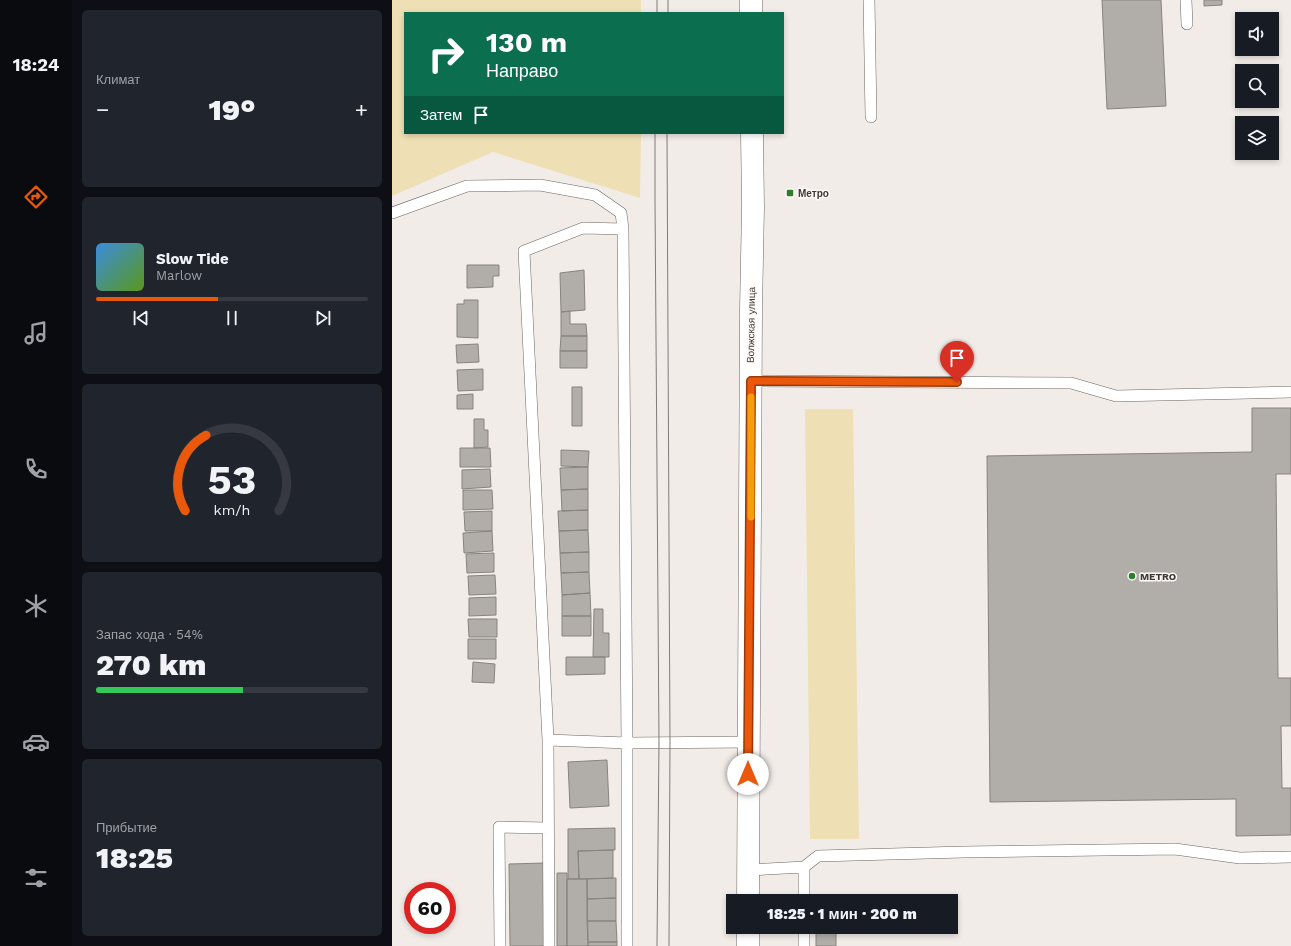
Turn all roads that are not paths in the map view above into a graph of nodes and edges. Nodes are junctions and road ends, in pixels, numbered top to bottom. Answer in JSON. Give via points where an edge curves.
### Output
{"nodes":[{"id":1,"x":751,"y":0,"type":"edge"},
{"id":2,"x":869,"y":0,"type":"edge"},
{"id":3,"x":1186,"y":0,"type":"edge"},
{"id":4,"x":751,"y":12,"type":"edge"},
{"id":5,"x":1187,"y":24,"type":"dead end"},
{"id":6,"x":871,"y":117,"type":"dead end"},
{"id":7,"x":752,"y":134,"type":"edge"},
{"id":8,"x":392,"y":213,"type":"edge"},
{"id":9,"x":623,"y":229,"type":"junction"},
{"id":10,"x":751,"y":381,"type":"junction"},
{"id":11,"x":1291,"y":392,"type":"edge"},
{"id":12,"x":548,"y":740,"type":"junction"},
{"id":13,"x":749,"y":742,"type":"junction"},
{"id":14,"x":627,"y":743,"type":"junction"},
{"id":15,"x":548,"y":828,"type":"junction"},
{"id":16,"x":1291,"y":857,"type":"edge"},
{"id":17,"x":804,"y":867,"type":"junction"},
{"id":18,"x":748,"y":870,"type":"junction"},
{"id":19,"x":748,"y":894,"type":"edge"},
{"id":20,"x":804,"y":894,"type":"edge"},
{"id":21,"x":748,"y":934,"type":"edge"},
{"id":22,"x":804,"y":934,"type":"edge"},
{"id":23,"x":500,"y":946,"type":"edge"},
{"id":24,"x":549,"y":946,"type":"edge"},
{"id":25,"x":627,"y":946,"type":"edge"},
{"id":26,"x":748,"y":946,"type":"edge"},
{"id":27,"x":804,"y":946,"type":"edge"}],
"edges":[{"from":1,"to":4,"type":"main road"},
{"from":2,"to":6,"type":"lane"},
{"from":3,"to":5,"type":"lane"},
{"from":7,"to":10,"type":"main road","name":"Волжская улица"},
{"from":8,"to":9,"type":"lane","via":[[467,186],[540,185],[595,195],[621,213]]},
{"from":9,"to":12,"type":"lane","via":[[583,228],[524,251]]},
{"from":9,"to":14,"type":"lane"},
{"from":10,"to":11,"type":"lane","via":[[1071,382],[1116,396]]},
{"from":10,"to":13,"type":"main road","name":"Волжская улица"},
{"from":12,"to":14,"type":"lane"},
{"from":12,"to":15,"type":"lane"},
{"from":13,"to":14,"type":"lane"},
{"from":13,"to":18,"type":"main road","name":"Волжская улица"},
{"from":14,"to":25,"type":"lane"},
{"from":15,"to":23,"type":"lane","via":[[499,827]]},
{"from":15,"to":24,"type":"lane"},
{"from":16,"to":17,"type":"lane","via":[[1240,858],[1175,849],[964,852],[818,856]]},
{"from":17,"to":18,"type":"lane"},
{"from":17,"to":20,"type":"lane"},
{"from":18,"to":19,"type":"main road","name":"Волжская улица"},
{"from":21,"to":26,"type":"main road"},
{"from":22,"to":27,"type":"lane"}]}
